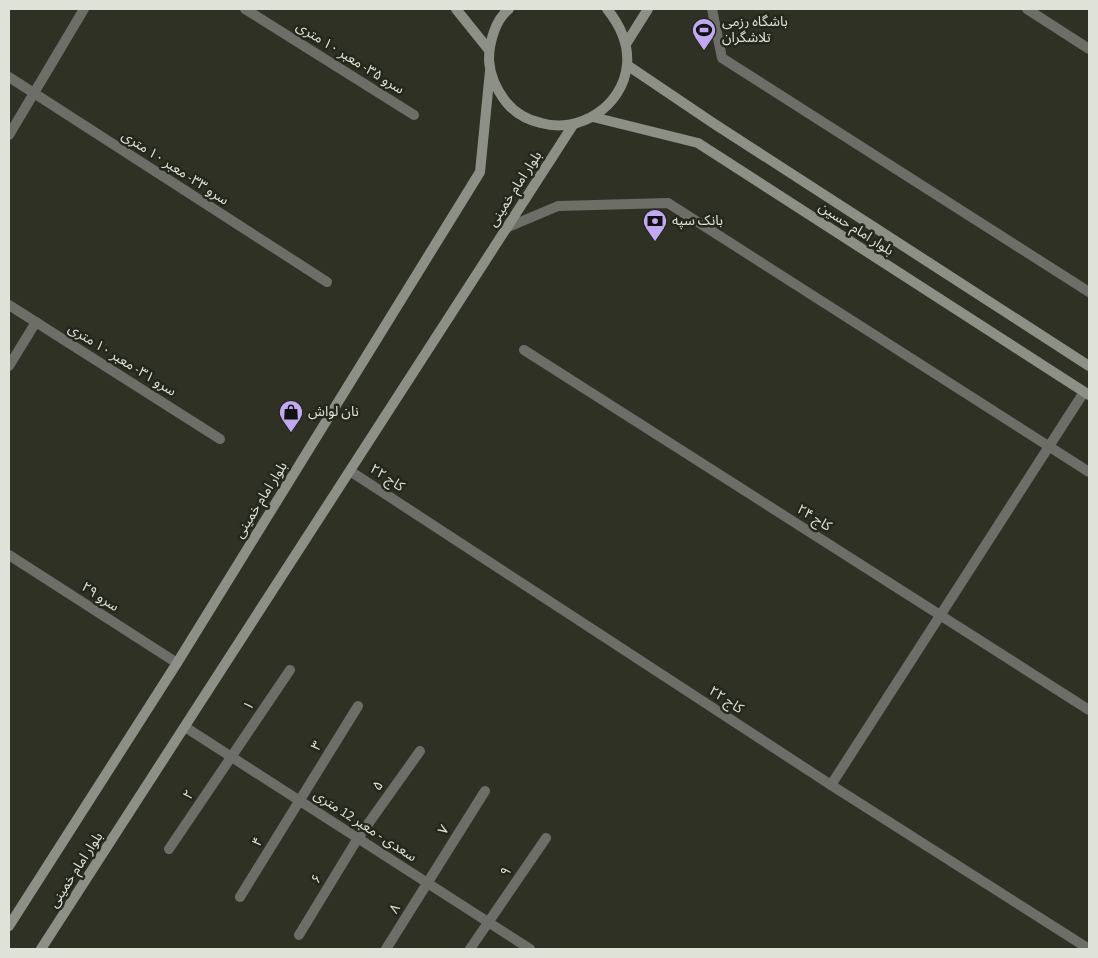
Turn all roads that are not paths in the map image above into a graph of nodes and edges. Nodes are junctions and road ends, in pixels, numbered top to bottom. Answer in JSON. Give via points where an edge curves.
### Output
{"nodes":[{"id":1,"x":84,"y":9,"type":"edge"},
{"id":2,"x":245,"y":9,"type":"edge"},
{"id":3,"x":456,"y":9,"type":"edge"},
{"id":4,"x":509,"y":9,"type":"edge"},
{"id":5,"x":607,"y":9,"type":"edge"},
{"id":6,"x":648,"y":9,"type":"edge"},
{"id":7,"x":712,"y":9,"type":"edge"},
{"id":8,"x":1027,"y":9,"type":"edge"},
{"id":9,"x":626,"y":44,"type":"junction"},
{"id":10,"x":1089,"y":49,"type":"edge"},
{"id":11,"x":489,"y":50,"type":"junction"},
{"id":12,"x":627,"y":65,"type":"junction"},
{"id":13,"x":490,"y":71,"type":"junction"},
{"id":14,"x":9,"y":77,"type":"edge"},
{"id":15,"x":34,"y":94,"type":"junction"},
{"id":16,"x":414,"y":115,"type":"dead end"},
{"id":17,"x":593,"y":117,"type":"junction"},
{"id":18,"x":573,"y":125,"type":"junction"},
{"id":19,"x":9,"y":135,"type":"edge"},
{"id":20,"x":506,"y":228,"type":"junction"},
{"id":21,"x":327,"y":282,"type":"dead end"},
{"id":22,"x":1089,"y":292,"type":"edge"},
{"id":23,"x":9,"y":305,"type":"edge"},
{"id":24,"x":36,"y":322,"type":"junction"},
{"id":25,"x":524,"y":350,"type":"dead end"},
{"id":26,"x":9,"y":366,"type":"edge"},
{"id":27,"x":1089,"y":366,"type":"edge"},
{"id":28,"x":1087,"y":393,"type":"edge"},
{"id":29,"x":220,"y":439,"type":"dead end"},
{"id":30,"x":1049,"y":446,"type":"junction"},
{"id":31,"x":350,"y":470,"type":"junction"},
{"id":32,"x":1089,"y":472,"type":"edge"},
{"id":33,"x":9,"y":555,"type":"edge"},
{"id":34,"x":940,"y":615,"type":"junction"},
{"id":35,"x":177,"y":663,"type":"junction"},
{"id":36,"x":290,"y":670,"type":"dead end"},
{"id":37,"x":358,"y":706,"type":"dead end"},
{"id":38,"x":1089,"y":710,"type":"edge"},
{"id":39,"x":185,"y":727,"type":"junction"},
{"id":40,"x":420,"y":751,"type":"dead end"},
{"id":41,"x":232,"y":757,"type":"junction"},
{"id":42,"x":831,"y":785,"type":"junction"},
{"id":43,"x":485,"y":791,"type":"dead end"},
{"id":44,"x":299,"y":800,"type":"junction"},
{"id":45,"x":358,"y":838,"type":"junction"},
{"id":46,"x":546,"y":838,"type":"dead end"},
{"id":47,"x":169,"y":849,"type":"dead end"},
{"id":48,"x":428,"y":883,"type":"junction"},
{"id":49,"x":240,"y":897,"type":"dead end"},
{"id":50,"x":488,"y":922,"type":"junction"},
{"id":51,"x":9,"y":926,"type":"edge"},
{"id":52,"x":299,"y":935,"type":"dead end"},
{"id":53,"x":41,"y":949,"type":"edge"},
{"id":54,"x":386,"y":949,"type":"edge"},
{"id":55,"x":470,"y":949,"type":"edge"},
{"id":56,"x":530,"y":949,"type":"edge"},
{"id":57,"x":1089,"y":949,"type":"edge"}],
"edges":[{"from":1,"to":15,"type":"street"},
{"from":2,"to":16,"type":"street","name":"سرو ۳۵- معبر ۱۰ متری"},
{"from":3,"to":11,"type":"street"},
{"from":4,"to":11,"type":"street","via":[[495,29]]},
{"from":5,"to":9,"type":"street","via":[[618,23]]},
{"from":6,"to":9,"type":"street"},
{"from":7,"to":22,"type":"street","via":[[722,58]]},
{"from":8,"to":10,"type":"street"},
{"from":9,"to":12,"type":"street"},
{"from":11,"to":13,"type":"street"},
{"from":12,"to":17,"type":"street","via":[[621,86],[610,104]]},
{"from":12,"to":27,"type":"street","name":"بلوار امام حسین"},
{"from":13,"to":18,"type":"street","via":[[498,92],[511,109],[530,120],[551,126]]},
{"from":13,"to":35,"type":"street","name":"بلوار امام خمینی","via":[[480,172]]},
{"from":14,"to":15,"type":"street","name":"سرو ۳۳- معبر ۱۰ متری"},
{"from":15,"to":19,"type":"street"},
{"from":15,"to":21,"type":"street","name":"سرو ۳۳- معبر ۱۰ متری"},
{"from":17,"to":18,"type":"street"},
{"from":17,"to":28,"type":"street","name":"بلوار امام حسین","via":[[698,143]]},
{"from":18,"to":20,"type":"street","name":"بلوار امام خمینی"},
{"from":20,"to":30,"type":"street","via":[[558,206],[668,203]]},
{"from":20,"to":31,"type":"street","name":"بلوار امام خمینی"},
{"from":23,"to":24,"type":"street","name":"سرو ۳۱- معبر ۱۰ متری"},
{"from":24,"to":26,"type":"street"},
{"from":24,"to":29,"type":"street","name":"سرو ۳۱- معبر ۱۰ متری"},
{"from":25,"to":34,"type":"street","name":"کاج ۲۴"},
{"from":28,"to":30,"type":"street"},
{"from":30,"to":32,"type":"street"},
{"from":30,"to":34,"type":"street"},
{"from":31,"to":39,"type":"street","name":"بلوار امام خمینی"},
{"from":31,"to":42,"type":"street","name":"کاج ۲۲"},
{"from":33,"to":35,"type":"street","name":"سرو ۲۹"},
{"from":34,"to":38,"type":"street","name":"کاج ۲۴"},
{"from":34,"to":42,"type":"street"},
{"from":35,"to":51,"type":"street","name":"بلوار امام خمینی"},
{"from":36,"to":41,"type":"street","name":"۱"},
{"from":37,"to":44,"type":"street","name":"۳"},
{"from":39,"to":41,"type":"street","name":"سعدی - معبر 12 متری"},
{"from":39,"to":53,"type":"street","name":"بلوار امام خمینی"},
{"from":40,"to":45,"type":"street","name":"۵"},
{"from":41,"to":44,"type":"street","name":"سعدی - معبر 12 متری"},
{"from":41,"to":47,"type":"street","name":"۲"},
{"from":42,"to":57,"type":"street","name":"کاج ۲۲"},
{"from":43,"to":48,"type":"street","name":"۷"},
{"from":44,"to":45,"type":"street","name":"سعدی - معبر 12 متری"},
{"from":44,"to":49,"type":"street","name":"۴"},
{"from":45,"to":48,"type":"street","name":"سعدی - معبر 12 متری"},
{"from":45,"to":52,"type":"street","name":"۶"},
{"from":46,"to":50,"type":"street","name":"۹"},
{"from":48,"to":50,"type":"street","name":"سعدی - معبر 12 متری"},
{"from":48,"to":54,"type":"street","name":"۸"},
{"from":50,"to":55,"type":"street","name":"۹"},
{"from":50,"to":56,"type":"street","name":"سعدی - معبر 12 متری"}]}
